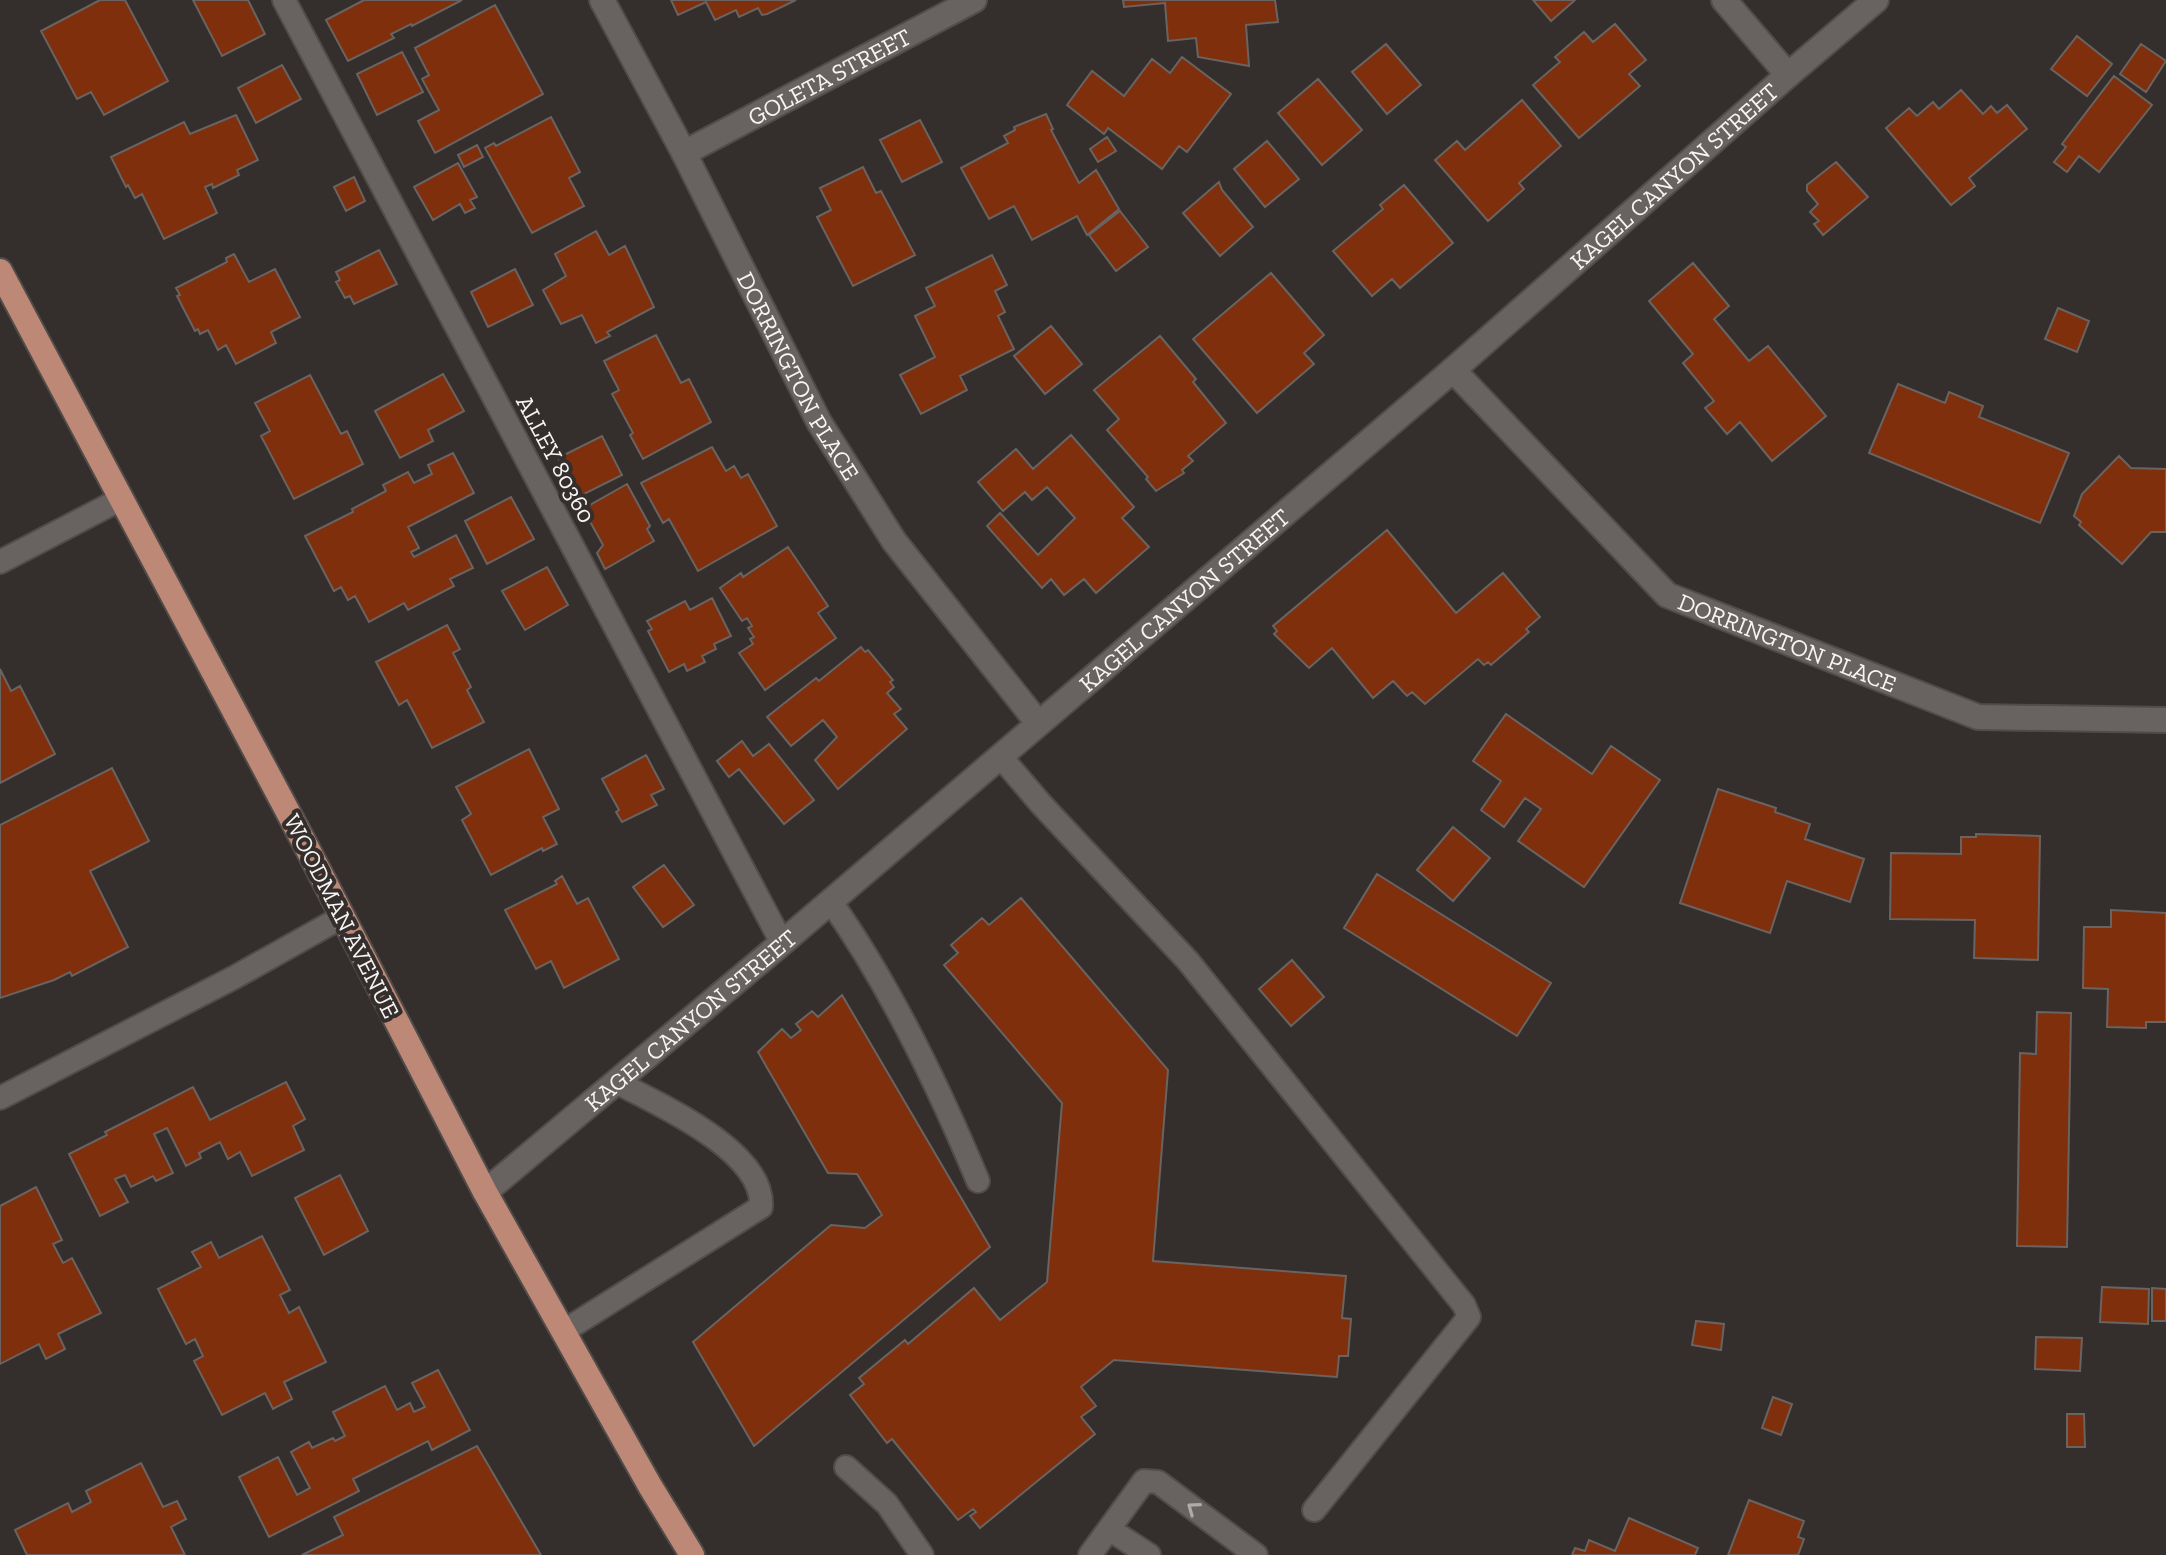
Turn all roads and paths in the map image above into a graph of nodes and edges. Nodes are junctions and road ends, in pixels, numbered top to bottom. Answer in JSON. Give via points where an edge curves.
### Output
{"nodes":[{"id":1,"x":284,"y":0,"type":"edge"},
{"id":2,"x":602,"y":0,"type":"edge"},
{"id":3,"x":974,"y":0,"type":"edge"},
{"id":4,"x":1724,"y":0,"type":"edge"},
{"id":5,"x":1876,"y":0,"type":"edge"},
{"id":6,"x":1788,"y":75,"type":"junction"},
{"id":7,"x":684,"y":153,"type":"junction"},
{"id":8,"x":0,"y":271,"type":"edge"},
{"id":9,"x":1453,"y":370,"type":"junction"},
{"id":10,"x":121,"y":499,"type":"junction"},
{"id":11,"x":0,"y":562,"type":"edge"},
{"id":12,"x":2166,"y":720,"type":"edge"},
{"id":13,"x":1038,"y":723,"type":"junction"},
{"id":14,"x":1001,"y":757,"type":"junction"},
{"id":15,"x":831,"y":902,"type":"junction"},
{"id":16,"x":342,"y":917,"type":"junction"},
{"id":17,"x":782,"y":943,"type":"junction"},
{"id":18,"x":616,"y":1082,"type":"junction"},
{"id":19,"x":0,"y":1098,"type":"edge"},
{"id":20,"x":978,"y":1181,"type":"dead end"},
{"id":21,"x":485,"y":1192,"type":"junction"},
{"id":22,"x":564,"y":1331,"type":"junction"},
{"id":23,"x":846,"y":1467,"type":"dead end"},
{"id":24,"x":1314,"y":1510,"type":"dead end"},
{"id":25,"x":1109,"y":1529,"type":"junction"},
{"id":26,"x":687,"y":1553,"type":"edge"},
{"id":27,"x":922,"y":1555,"type":"edge"},
{"id":28,"x":1090,"y":1555,"type":"edge"},
{"id":29,"x":1149,"y":1555,"type":"edge"},
{"id":30,"x":1256,"y":1555,"type":"edge"}],
"edges":[{"from":1,"to":17,"type":"lane","name":"ALLEY 80360"},
{"from":2,"to":7,"type":"street","name":"DORRINGTON PLACE"},
{"from":3,"to":7,"type":"street","name":"GOLETA STREET"},
{"from":4,"to":6,"type":"street"},
{"from":5,"to":6,"type":"street","name":"KAGEL CANYON STREET"},
{"from":6,"to":9,"type":"street","name":"KAGEL CANYON STREET"},
{"from":7,"to":13,"type":"street","name":"DORRINGTON PLACE","via":[[819,422],[894,541]]},
{"from":8,"to":10,"type":"main road","name":"WOODMAN AVENUE"},
{"from":9,"to":12,"type":"street","name":"DORRINGTON PLACE","via":[[1667,595],[1978,717]]},
{"from":9,"to":13,"type":"street","name":"KAGEL CANYON STREET"},
{"from":10,"to":11,"type":"lane"},
{"from":10,"to":16,"type":"main road","name":"WOODMAN AVENUE"},
{"from":13,"to":14,"type":"street","name":"KAGEL CANYON STREET"},
{"from":14,"to":15,"type":"street","name":"KAGEL CANYON STREET"},
{"from":14,"to":24,"type":"lane","via":[[1188,961],[1469,1317]]},
{"from":15,"to":17,"type":"street","name":"KAGEL CANYON STREET"},
{"from":15,"to":20,"type":"lane","via":[[864,950],[952,1119]]},
{"from":16,"to":19,"type":"lane"},
{"from":16,"to":21,"type":"main road","name":"WOODMAN AVENUE"},
{"from":17,"to":18,"type":"street","name":"KAGEL CANYON STREET"},
{"from":18,"to":21,"type":"street","name":"KAGEL CANYON STREET"},
{"from":18,"to":22,"type":"lane","via":[[692,1121],[740,1159],[762,1195],[761,1207]]},
{"from":21,"to":22,"type":"main road","name":"WOODMAN AVENUE"},
{"from":22,"to":26,"type":"main road","name":"WOODMAN AVENUE"},
{"from":23,"to":27,"type":"lane","via":[[887,1504]]},
{"from":25,"to":28,"type":"lane"},
{"from":25,"to":29,"type":"lane"},
{"from":30,"to":25,"type":"lane","one_way":true,"via":[[1158,1482],[1144,1481]]}]}
